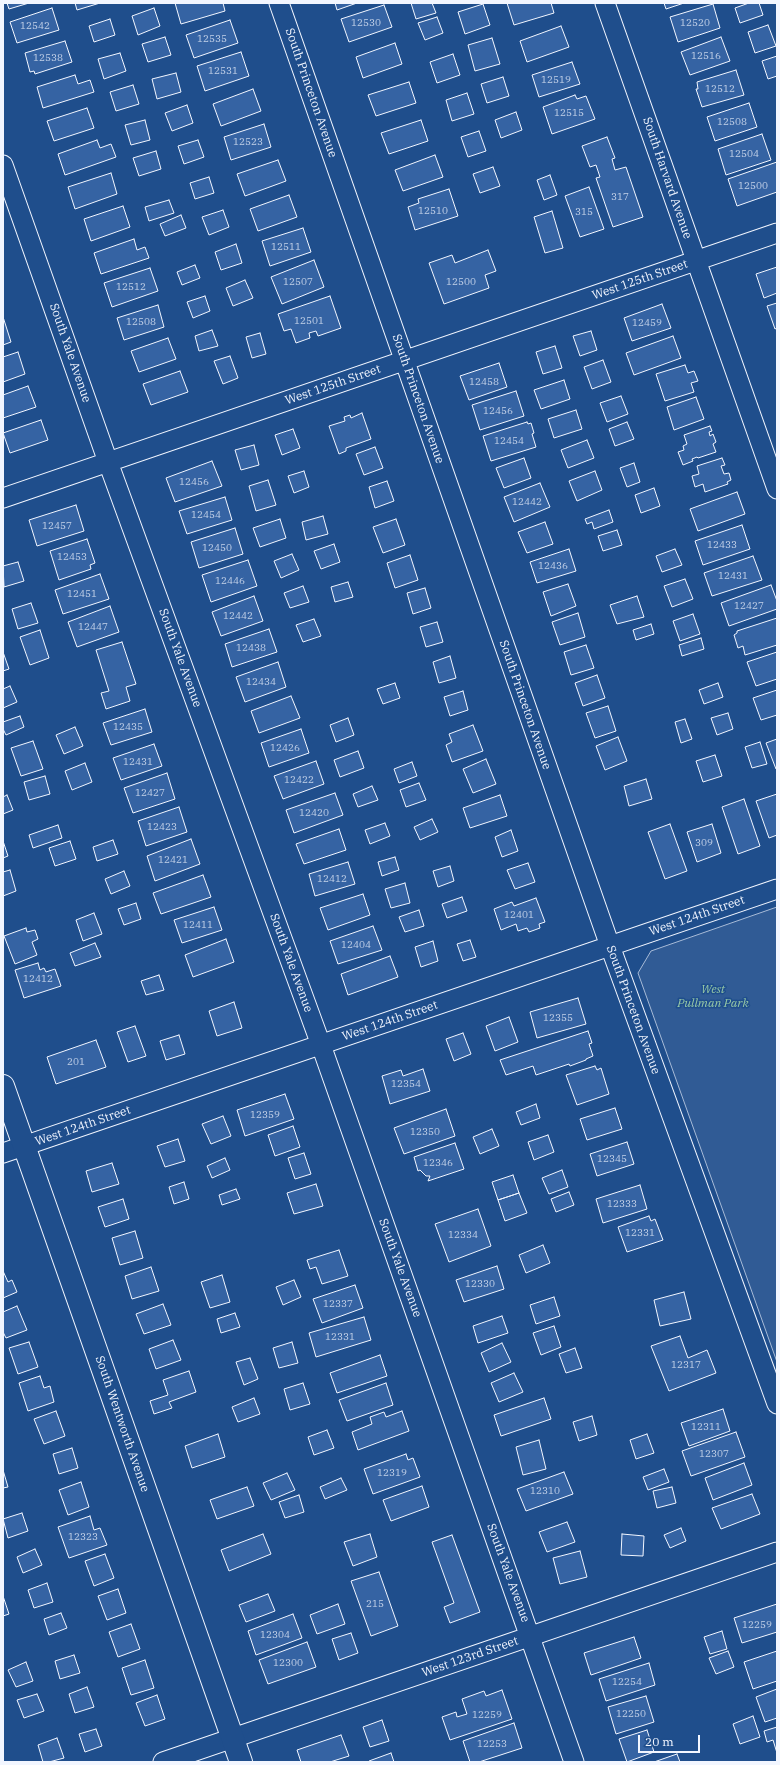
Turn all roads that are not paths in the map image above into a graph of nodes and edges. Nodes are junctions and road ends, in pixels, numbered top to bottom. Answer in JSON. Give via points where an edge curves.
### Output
{"nodes":[{"id":1,"x":279,"y":3,"type":"edge"},
{"id":2,"x":605,"y":3,"type":"edge"},
{"id":3,"x":3,"y":164,"type":"edge"},
{"id":4,"x":777,"y":233,"type":"edge"},
{"id":5,"x":696,"y":260,"type":"junction"},
{"id":6,"x":404,"y":360,"type":"junction"},
{"id":7,"x":108,"y":462,"type":"junction"},
{"id":8,"x":777,"y":489,"type":"edge"},
{"id":9,"x":3,"y":498,"type":"edge"},
{"id":10,"x":777,"y":889,"type":"edge"},
{"id":11,"x":610,"y":946,"type":"junction"},
{"id":12,"x":320,"y":1045,"type":"junction"},
{"id":13,"x":3,"y":1086,"type":"edge"},
{"id":14,"x":24,"y":1146,"type":"junction"},
{"id":15,"x":3,"y":1153,"type":"edge"},
{"id":16,"x":777,"y":1404,"type":"edge"},
{"id":17,"x":777,"y":1552,"type":"edge"},
{"id":18,"x":530,"y":1636,"type":"junction"},
{"id":19,"x":233,"y":1738,"type":"junction"},
{"id":20,"x":163,"y":1762,"type":"edge"},
{"id":21,"x":241,"y":1762,"type":"edge"},
{"id":22,"x":574,"y":1762,"type":"edge"}],
"edges":[{"from":1,"to":6,"type":"street","name":"South Princeton Avenue"},
{"from":2,"to":5,"type":"street","name":"South Harvard Avenue"},
{"from":3,"to":7,"type":"street","name":"South Yale Avenue"},
{"from":4,"to":5,"type":"street","name":"West 125th Street"},
{"from":5,"to":6,"type":"street","name":"West 125th Street"},
{"from":5,"to":8,"type":"street","name":"South Harvard Avenue"},
{"from":6,"to":7,"type":"street","name":"West 125th Street"},
{"from":6,"to":11,"type":"street","name":"South Princeton Avenue"},
{"from":7,"to":9,"type":"street","name":"West 125th Street"},
{"from":7,"to":12,"type":"street","name":"South Yale Avenue"},
{"from":10,"to":11,"type":"street","name":"West 124th Street"},
{"from":11,"to":12,"type":"street","name":"West 124th Street"},
{"from":11,"to":16,"type":"street","name":"South Princeton Avenue"},
{"from":12,"to":14,"type":"street","name":"West 124th Street"},
{"from":12,"to":18,"type":"street","name":"South Yale Avenue"},
{"from":13,"to":14,"type":"street","name":"South Wentworth Avenue"},
{"from":14,"to":15,"type":"street","name":"West 124th Street"},
{"from":14,"to":19,"type":"street","name":"South Wentworth Avenue"},
{"from":17,"to":18,"type":"street","name":"West 123rd Street"},
{"from":18,"to":19,"type":"street","name":"West 123rd Street"},
{"from":18,"to":22,"type":"street","name":"South Yale Avenue"},
{"from":19,"to":20,"type":"street","name":"West 123rd Street"},
{"from":19,"to":21,"type":"street","name":"South Wentworth Avenue"}]}
